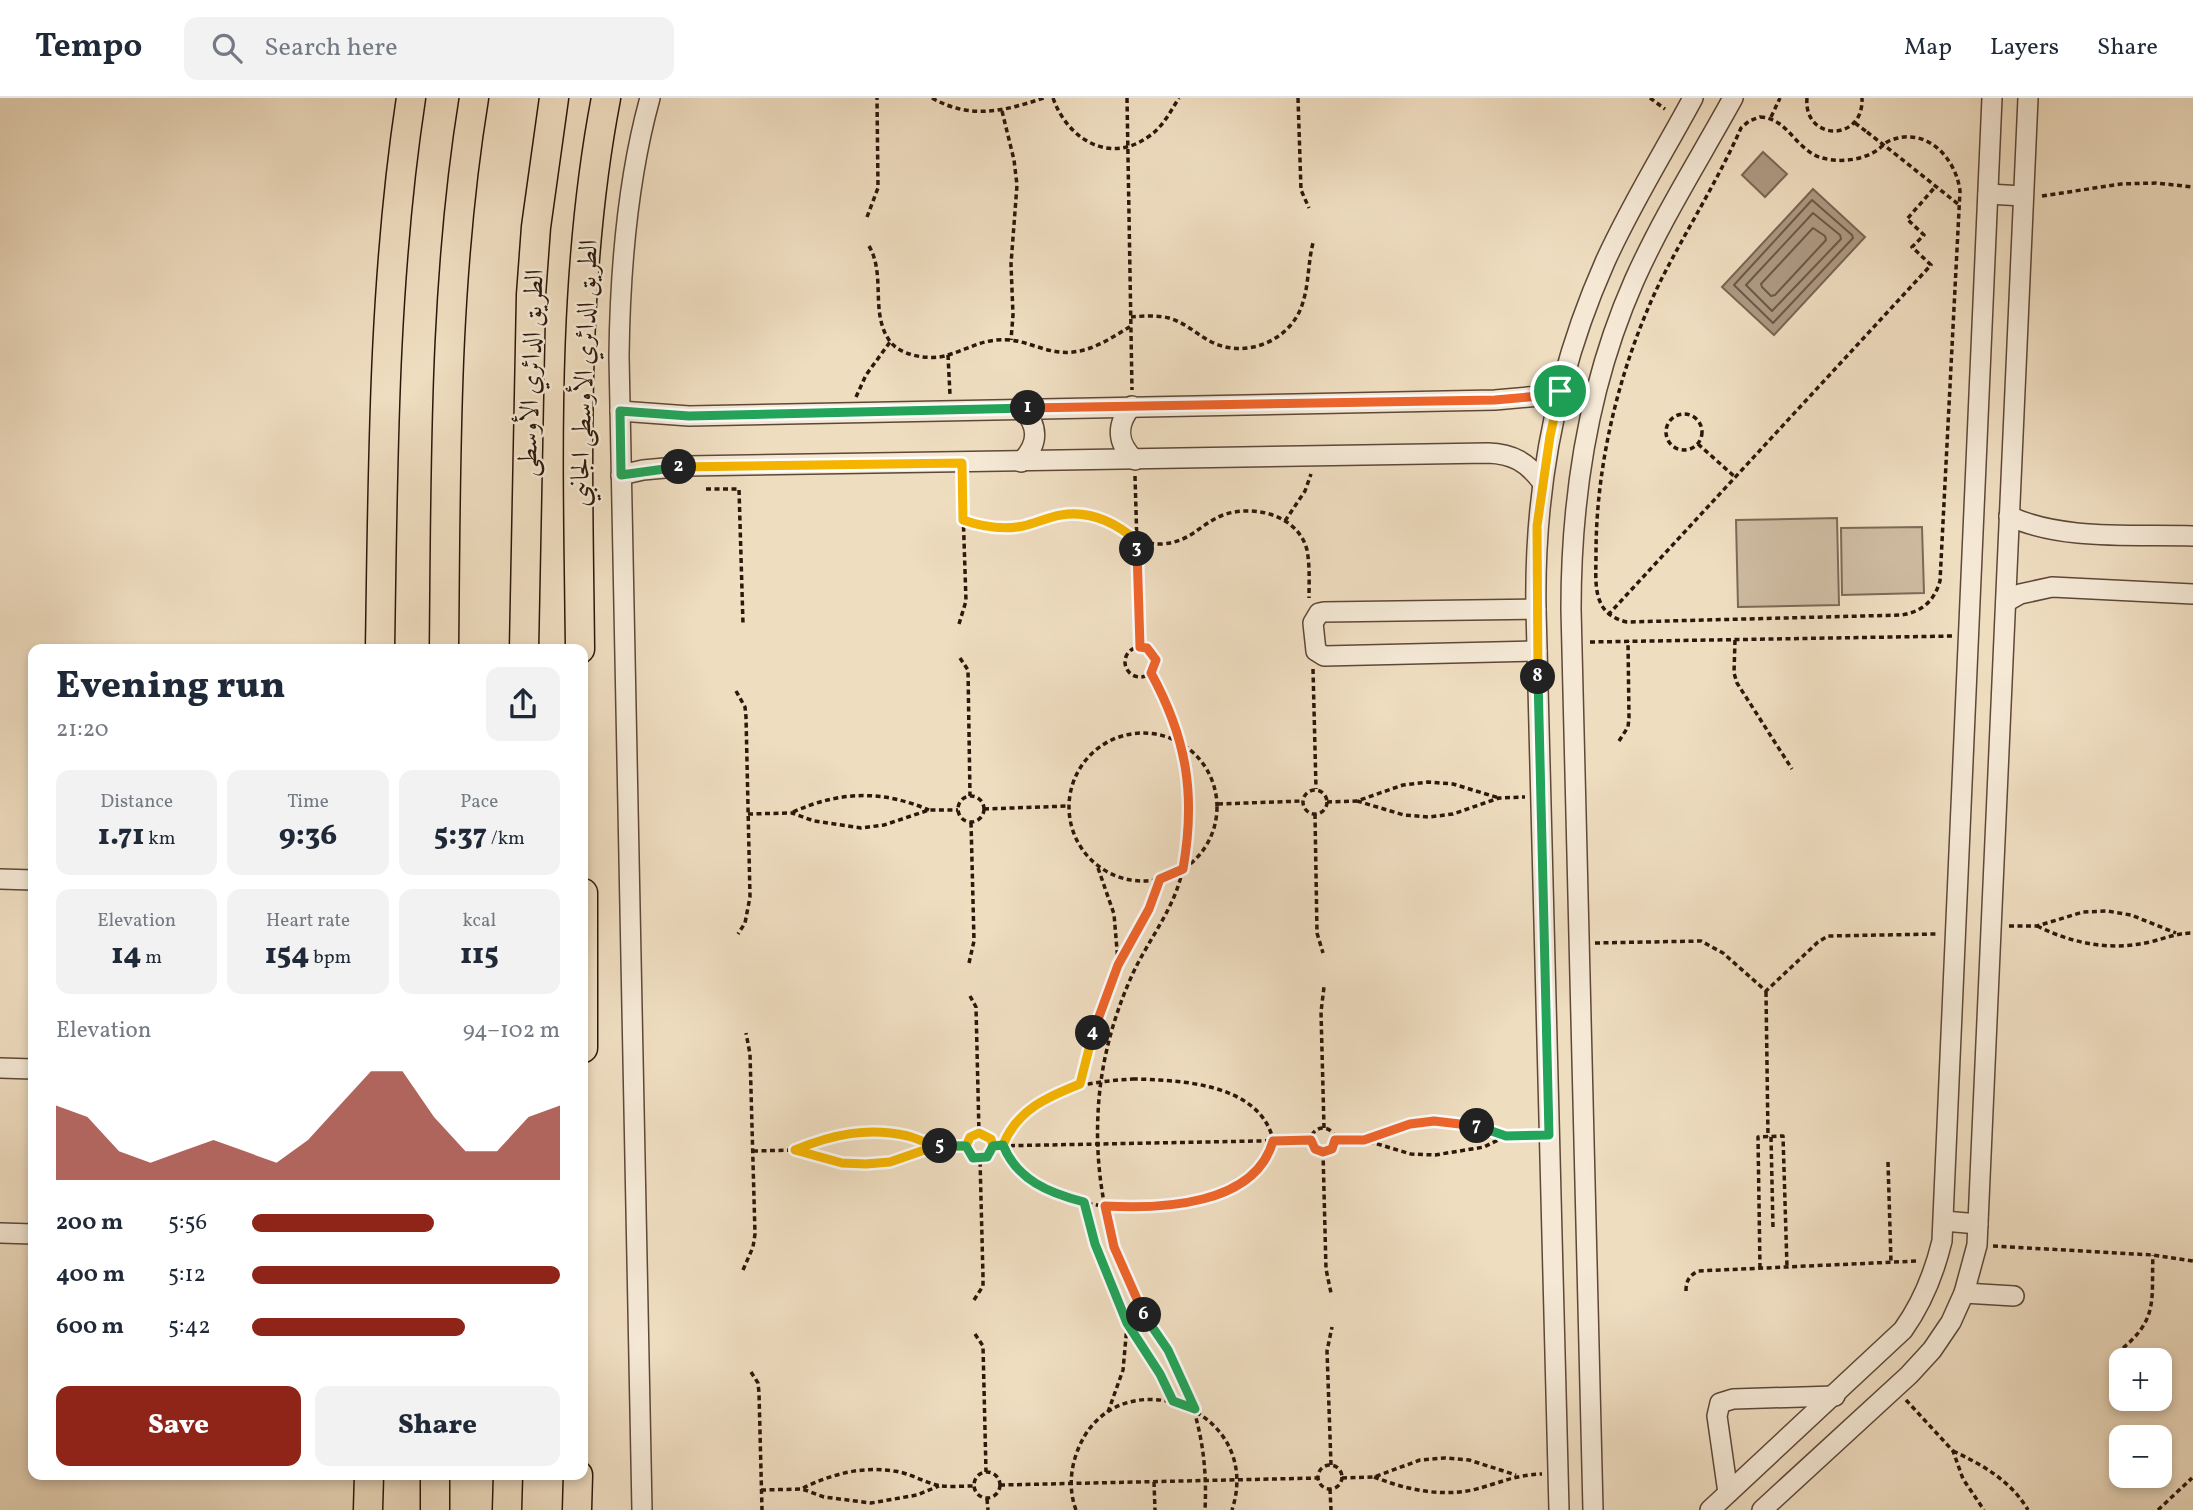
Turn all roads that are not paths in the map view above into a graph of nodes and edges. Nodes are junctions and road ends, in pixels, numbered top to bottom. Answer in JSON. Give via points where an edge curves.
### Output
{"nodes":[{"id":1,"x":411,"y":98,"type":"edge"},
{"id":2,"x":474,"y":98,"type":"edge"},
{"id":3,"x":554,"y":98,"type":"edge"},
{"id":4,"x":607,"y":98,"type":"edge"},
{"id":5,"x":650,"y":98,"type":"edge"},
{"id":6,"x":1693,"y":98,"type":"edge"},
{"id":7,"x":1733,"y":98,"type":"edge"},
{"id":8,"x":1992,"y":98,"type":"edge"},
{"id":9,"x":2028,"y":98,"type":"edge"},
{"id":10,"x":1988,"y":194,"type":"junction"},
{"id":11,"x":2023,"y":196,"type":"junction"},
{"id":12,"x":1560,"y":391,"type":"junction"},
{"id":13,"x":1132,"y":406,"type":"junction"},
{"id":14,"x":1022,"y":408,"type":"junction"},
{"id":15,"x":620,"y":411,"type":"junction"},
{"id":16,"x":1135,"y":460,"type":"junction"},
{"id":17,"x":1021,"y":462,"type":"junction"},
{"id":18,"x":621,"y":475,"type":"junction"},
{"id":19,"x":1542,"y":482,"type":"junction"},
{"id":20,"x":2009,"y":516,"type":"junction"},
{"id":21,"x":2193,"y":536,"type":"edge"},
{"id":22,"x":2193,"y":594,"type":"edge"},
{"id":23,"x":2006,"y":602,"type":"junction"},
{"id":24,"x":1536,"y":609,"type":"junction"},
{"id":25,"x":380,"y":644,"type":"edge"},
{"id":26,"x":444,"y":644,"type":"edge"},
{"id":27,"x":524,"y":644,"type":"edge"},
{"id":28,"x":580,"y":644,"type":"edge"},
{"id":29,"x":1537,"y":652,"type":"junction"},
{"id":30,"x":0,"y":878,"type":"edge"},
{"id":31,"x":28,"y":880,"type":"edge"},
{"id":32,"x":0,"y":1068,"type":"edge"},
{"id":33,"x":28,"y":1069,"type":"edge"},
{"id":34,"x":1944,"y":1221,"type":"junction"},
{"id":35,"x":1979,"y":1224,"type":"junction"},
{"id":36,"x":0,"y":1233,"type":"edge"},
{"id":37,"x":28,"y":1234,"type":"edge"},
{"id":38,"x":1964,"y":1293,"type":"junction"},
{"id":39,"x":2014,"y":1296,"type":"dead end"},
{"id":40,"x":1835,"y":1396,"type":"junction"},
{"id":41,"x":369,"y":1480,"type":"edge"},
{"id":42,"x":435,"y":1480,"type":"edge"},
{"id":43,"x":508,"y":1480,"type":"edge"},
{"id":44,"x":578,"y":1480,"type":"edge"},
{"id":45,"x":1728,"y":1493,"type":"junction"},
{"id":46,"x":368,"y":1510,"type":"edge"},
{"id":47,"x":435,"y":1510,"type":"edge"},
{"id":48,"x":507,"y":1510,"type":"edge"},
{"id":49,"x":577,"y":1510,"type":"edge"},
{"id":50,"x":642,"y":1510,"type":"edge"},
{"id":51,"x":1559,"y":1510,"type":"edge"},
{"id":52,"x":1593,"y":1510,"type":"edge"},
{"id":53,"x":1710,"y":1510,"type":"edge"},
{"id":54,"x":1762,"y":1510,"type":"edge"}],
"edges":[{"from":1,"to":25,"type":"highway","via":[[389,283]]},
{"from":2,"to":26,"type":"highway","via":[[450,300]]},
{"from":3,"to":27,"type":"highway","name":"الطريق الدائري الأوسطى","via":[[531,295]]},
{"from":4,"to":28,"type":"highway","name":"الطريق الدائري الأوسطى الجانبي","via":[[588,220],[580,313]]},
{"from":5,"to":15,"type":"street","via":[[623,260]]},
{"from":6,"to":12,"type":"street","via":[[1604,264]]},
{"from":7,"to":52,"type":"street","via":[[1644,261],[1618,321],[1584,442],[1577,487],[1572,642]]},
{"from":8,"to":10,"type":"street"},
{"from":9,"to":11,"type":"street"},
{"from":10,"to":11,"type":"street"},
{"from":10,"to":34,"type":"street"},
{"from":11,"to":20,"type":"street"},
{"from":12,"to":13,"type":"street","via":[[1495,400]]},
{"from":12,"to":19,"type":"street"},
{"from":13,"to":14,"type":"street"},
{"from":13,"to":16,"type":"street","via":[[1124,415],[1120,440]]},
{"from":14,"to":15,"type":"street","via":[[689,416]]},
{"from":14,"to":17,"type":"street","via":[[1031,417],[1035,442]]},
{"from":15,"to":18,"type":"street"},
{"from":16,"to":17,"type":"street"},
{"from":16,"to":19,"type":"street","via":[[1504,454],[1520,459]]},
{"from":17,"to":18,"type":"street","via":[[687,466]]},
{"from":18,"to":50,"type":"street"},
{"from":19,"to":24,"type":"street"},
{"from":20,"to":21,"type":"street","via":[[2058,531]]},
{"from":20,"to":23,"type":"street"},
{"from":22,"to":23,"type":"street","via":[[2052,587]]},
{"from":23,"to":35,"type":"street"},
{"from":24,"to":29,"type":"street"},
{"from":24,"to":29,"type":"street","via":[[1324,612],[1315,617],[1316,652],[1324,656]]},
{"from":29,"to":51,"type":"street"},
{"from":30,"to":31,"type":"street"},
{"from":32,"to":33,"type":"street"},
{"from":34,"to":35,"type":"street"},
{"from":34,"to":40,"type":"street","via":[[1937,1260],[1920,1306],[1903,1330]]},
{"from":35,"to":38,"type":"street"},
{"from":36,"to":37,"type":"street"},
{"from":38,"to":39,"type":"street"},
{"from":38,"to":54,"type":"street","via":[[1932,1350]]},
{"from":40,"to":45,"type":"street"},
{"from":40,"to":45,"type":"street","via":[[1733,1399],[1720,1404],[1717,1416]]},
{"from":41,"to":46,"type":"highway"},
{"from":42,"to":47,"type":"highway"},
{"from":43,"to":48,"type":"highway"},
{"from":44,"to":49,"type":"highway"},
{"from":45,"to":53,"type":"street"}]}
